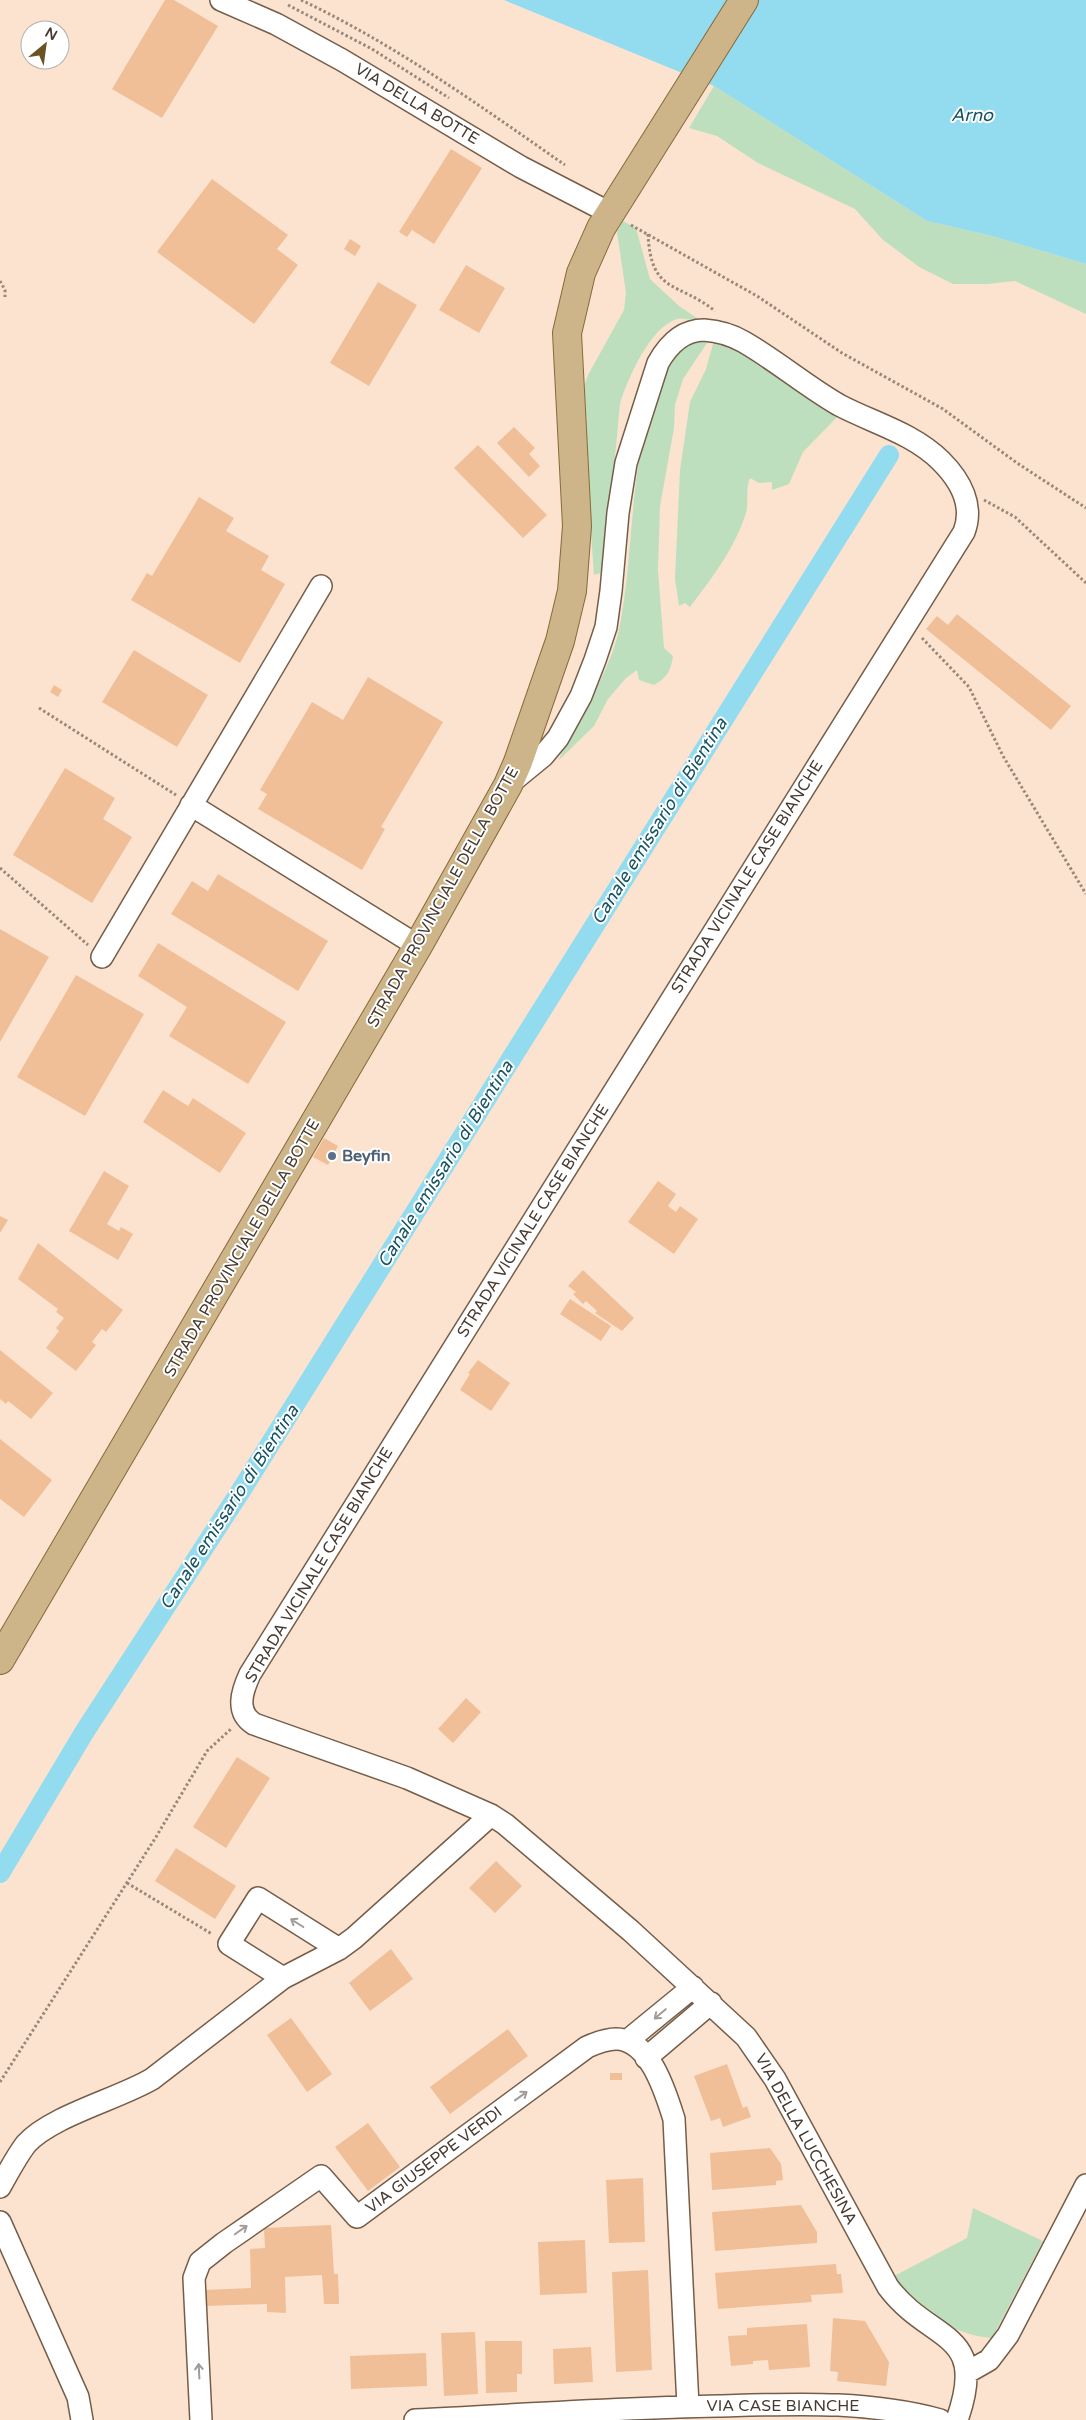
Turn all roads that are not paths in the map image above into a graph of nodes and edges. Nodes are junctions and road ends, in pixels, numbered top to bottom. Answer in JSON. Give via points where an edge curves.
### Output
{"nodes":[{"id":1,"x":221,"y":0,"type":"edge"},
{"id":2,"x":744,"y":0,"type":"edge"},
{"id":3,"x":610,"y":213,"type":"junction"},
{"id":4,"x":321,"y":586,"type":"dead end"},
{"id":5,"x":508,"y":785,"type":"junction"},
{"id":6,"x":191,"y":804,"type":"junction"},
{"id":7,"x":418,"y":946,"type":"junction"},
{"id":8,"x":102,"y":957,"type":"road end"},
{"id":9,"x":0,"y":1660,"type":"edge"},
{"id":10,"x":491,"y":1815,"type":"junction"},
{"id":11,"x":338,"y":1949,"type":"junction"},
{"id":12,"x":283,"y":1978,"type":"junction"},
{"id":13,"x":693,"y":1987,"type":"junction"},
{"id":14,"x":711,"y":2003,"type":"junction"},
{"id":15,"x":627,"y":2041,"type":"junction"},
{"id":16,"x":646,"y":2058,"type":"junction"},
{"id":17,"x":1086,"y":2185,"type":"edge"},
{"id":18,"x":0,"y":2187,"type":"edge"},
{"id":19,"x":0,"y":2222,"type":"edge"},
{"id":20,"x":968,"y":2372,"type":"junction"},
{"id":21,"x":688,"y":2406,"type":"junction"},
{"id":22,"x":82,"y":2420,"type":"edge"},
{"id":23,"x":201,"y":2420,"type":"edge"},
{"id":24,"x":415,"y":2420,"type":"edge"},
{"id":25,"x":940,"y":2420,"type":"edge"},
{"id":26,"x":957,"y":2420,"type":"edge"}],
"edges":[{"from":1,"to":3,"type":"street","name":"VIA DELLA BOTTE","via":[[276,24],[342,60],[521,168]]},
{"from":2,"to":3,"type":"main road","name":"STRADA PROVINCIALE DELLA BOTTE"},
{"from":3,"to":5,"type":"main road","name":"STRADA PROVINCIALE DELLA BOTTE","via":[[581,272],[567,333],[577,526],[572,591],[560,640]]},
{"from":4,"to":6,"type":"street"},
{"from":5,"to":7,"type":"main road","name":"STRADA PROVINCIALE DELLA BOTTE"},
{"from":5,"to":10,"type":"street","name":"STRADA VICINALE CASE BIANCHE","via":[[558,738],[581,696],[595,660],[606,627],[626,463],[658,363],[664,352],[682,335],[704,330],[731,336],[841,406],[912,440],[941,461],[951,473],[967,502],[968,520],[964,532],[245,1685],[242,1702],[246,1716],[254,1724],[407,1778]]},
{"from":6,"to":7,"type":"street"},
{"from":6,"to":8,"type":"street"},
{"from":7,"to":9,"type":"main road","name":"STRADA PROVINCIALE DELLA BOTTE"},
{"from":10,"to":11,"type":"street","via":[[369,1926]]},
{"from":10,"to":13,"type":"street","name":"VIA DELLA LUCCHESINA","via":[[526,1841]]},
{"from":11,"to":12,"type":"street"},
{"from":11,"to":12,"type":"street","one_way":true,"via":[[258,1898],[229,1944]]},
{"from":12,"to":18,"type":"street","via":[[152,2079],[38,2134],[26,2145]]},
{"from":13,"to":14,"type":"street","name":"VIA DELLA LUCCHESINA"},
{"from":13,"to":15,"type":"street","one_way":true},
{"from":14,"to":16,"type":"street"},
{"from":14,"to":20,"type":"street","name":"VIA DELLA LUCCHESINA","via":[[746,2037],[768,2066],[888,2287],[915,2316],[950,2340],[963,2358]]},
{"from":15,"to":16,"type":"street"},
{"from":23,"to":15,"type":"street","name":"VIA GIUSEPPE VERDI","one_way":true,"via":[[194,2278],[200,2262],[320,2176],[357,2217],[587,2048],[603,2041]]},
{"from":16,"to":21,"type":"street","via":[[664,2090],[675,2131]]},
{"from":17,"to":20,"type":"street","via":[[1008,2335],[989,2360]]},
{"from":19,"to":22,"type":"street","via":[[78,2397]]},
{"from":20,"to":26,"type":"street","via":[[966,2394]]},
{"from":21,"to":24,"type":"street","name":"VIA CASE BIANCHE"},
{"from":21,"to":25,"type":"street","name":"VIA CASE BIANCHE","via":[[822,2403],[900,2410]]}]}
